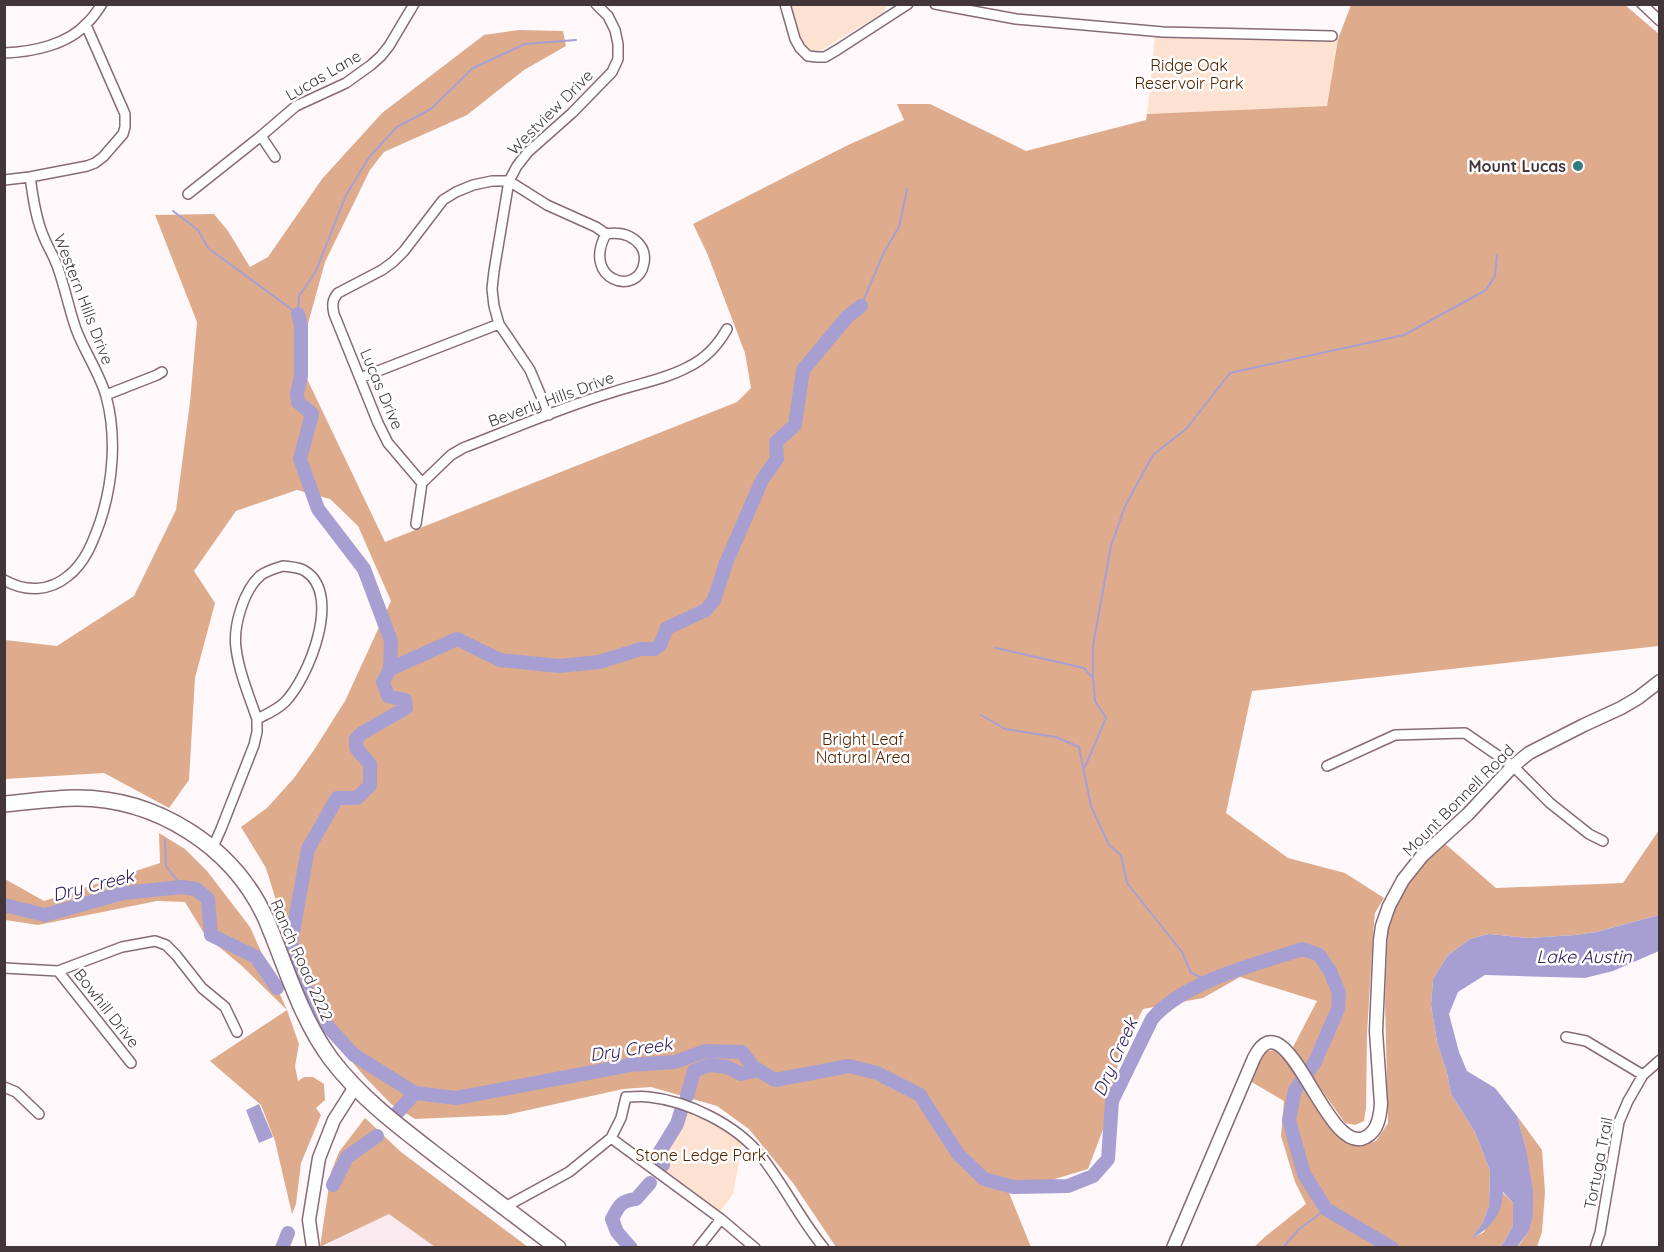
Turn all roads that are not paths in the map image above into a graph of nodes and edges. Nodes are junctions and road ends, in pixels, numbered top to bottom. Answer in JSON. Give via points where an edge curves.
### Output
{"nodes":[{"id":1,"x":102,"y":4,"type":"edge"},
{"id":2,"x":414,"y":4,"type":"edge"},
{"id":3,"x":596,"y":4,"type":"edge"},
{"id":4,"x":785,"y":4,"type":"edge"},
{"id":5,"x":908,"y":4,"type":"edge"},
{"id":6,"x":935,"y":4,"type":"edge"},
{"id":7,"x":1642,"y":4,"type":"edge"},
{"id":8,"x":1659,"y":21,"type":"edge"},
{"id":9,"x":86,"y":25,"type":"junction"},
{"id":10,"x":1332,"y":36,"type":"dead end"},
{"id":11,"x":4,"y":52,"type":"edge"},
{"id":12,"x":261,"y":136,"type":"junction"},
{"id":13,"x":275,"y":157,"type":"dead end"},
{"id":14,"x":30,"y":177,"type":"junction"},
{"id":15,"x":4,"y":180,"type":"edge"},
{"id":16,"x":509,"y":181,"type":"junction"},
{"id":17,"x":188,"y":194,"type":"dead end"},
{"id":18,"x":606,"y":234,"type":"junction"},
{"id":19,"x":499,"y":324,"type":"junction"},
{"id":20,"x":727,"y":329,"type":"dead end"},
{"id":21,"x":162,"y":372,"type":"dead end"},
{"id":22,"x":360,"y":378,"type":"junction"},
{"id":23,"x":106,"y":394,"type":"junction"},
{"id":24,"x":549,"y":415,"type":"junction"},
{"id":25,"x":422,"y":483,"type":"junction"},
{"id":26,"x":416,"y":524,"type":"dead end"},
{"id":27,"x":4,"y":580,"type":"edge"},
{"id":28,"x":1659,"y":681,"type":"edge"},
{"id":29,"x":257,"y":719,"type":"junction"},
{"id":30,"x":1327,"y":766,"type":"dead end"},
{"id":31,"x":1513,"y":766,"type":"junction"},
{"id":32,"x":4,"y":804,"type":"edge"},
{"id":33,"x":1603,"y":841,"type":"dead end"},
{"id":34,"x":213,"y":847,"type":"junction"},
{"id":35,"x":4,"y":968,"type":"edge"},
{"id":36,"x":58,"y":971,"type":"junction"},
{"id":37,"x":237,"y":1032,"type":"dead end"},
{"id":38,"x":1566,"y":1037,"type":"dead end"},
{"id":39,"x":1659,"y":1060,"type":"edge"},
{"id":40,"x":131,"y":1063,"type":"dead end"},
{"id":41,"x":1643,"y":1074,"type":"junction"},
{"id":42,"x":4,"y":1087,"type":"edge"},
{"id":43,"x":354,"y":1087,"type":"junction"},
{"id":44,"x":39,"y":1114,"type":"dead end"},
{"id":45,"x":611,"y":1138,"type":"junction"},
{"id":46,"x":505,"y":1207,"type":"junction"},
{"id":47,"x":720,"y":1219,"type":"junction"},
{"id":48,"x":312,"y":1248,"type":"edge"},
{"id":49,"x":558,"y":1248,"type":"edge"},
{"id":50,"x":698,"y":1248,"type":"edge"},
{"id":51,"x":755,"y":1248,"type":"edge"},
{"id":52,"x":824,"y":1248,"type":"edge"},
{"id":53,"x":1173,"y":1248,"type":"edge"},
{"id":54,"x":1595,"y":1248,"type":"edge"}],
"edges":[{"from":1,"to":9,"type":"street"},
{"from":2,"to":12,"type":"street","name":"Lucas Lane","via":[[389,46],[371,65],[346,83],[296,106]]},
{"from":3,"to":16,"type":"street","name":"Westview Drive","via":[[615,30],[618,59],[612,72],[528,152]]},
{"from":4,"to":5,"type":"street","via":[[800,48],[808,56],[825,57]]},
{"from":6,"to":10,"type":"street","via":[[1016,19],[1163,32]]},
{"from":7,"to":8,"type":"street"},
{"from":9,"to":11,"type":"street","via":[[67,39],[40,48]]},
{"from":9,"to":14,"type":"street","via":[[125,114],[125,128],[95,163]]},
{"from":12,"to":13,"type":"street"},
{"from":12,"to":17,"type":"street","name":"Lucas Lane"},
{"from":14,"to":15,"type":"street"},
{"from":14,"to":23,"type":"street","name":"Western Hills Drive","via":[[42,233],[58,267],[76,328]]},
{"from":16,"to":18,"type":"street"},
{"from":16,"to":19,"type":"street","name":"Westview Drive","via":[[492,289]]},
{"from":16,"to":22,"type":"street","name":"Lucas Drive","via":[[473,185],[443,200],[393,262],[333,298],[334,314]]},
{"from":18,"to":18,"type":"street","via":[[598,258],[601,268],[620,282],[630,281],[639,275],[644,264],[640,245],[626,235]]},
{"from":19,"to":22,"type":"street"},
{"from":19,"to":24,"type":"street","name":"Westview Drive","via":[[530,370]]},
{"from":20,"to":24,"type":"street","name":"Beverly Hills Drive","via":[[720,342],[690,367]]},
{"from":21,"to":23,"type":"street"},
{"from":22,"to":25,"type":"street","name":"Lucas Drive","via":[[388,443]]},
{"from":23,"to":27,"type":"street","name":"Western Hills Drive","via":[[112,429],[111,477],[105,507],[86,556],[66,578],[39,589],[25,589]]},
{"from":24,"to":25,"type":"street","name":"Beverly Hills Drive","via":[[463,448]]},
{"from":25,"to":26,"type":"street"},
{"from":28,"to":31,"type":"street","name":"Mount Bonnell Road","via":[[1638,698],[1529,753]]},
{"from":29,"to":29,"type":"street","via":[[275,710],[294,691],[317,644],[322,602],[314,578],[304,570],[283,566],[261,576],[250,588],[237,621],[235,645]]},
{"from":29,"to":34,"type":"street","via":[[254,745]]},
{"from":30,"to":31,"type":"street","via":[[1395,735],[1465,733]]},
{"from":31,"to":33,"type":"street","via":[[1550,803]]},
{"from":31,"to":53,"type":"street","name":"Mount Bonnell Road","via":[[1422,856],[1403,879],[1389,906],[1382,926],[1376,1031],[1381,1104],[1380,1116],[1370,1135],[1364,1139],[1345,1135],[1285,1048],[1267,1043],[1258,1050]]},
{"from":32,"to":34,"type":"main road","name":"Ranch Road 2222","via":[[76,798],[114,801],[181,825]]},
{"from":34,"to":43,"type":"main road","name":"Ranch Road 2222","via":[[243,881],[265,917],[311,1026]]},
{"from":35,"to":36,"type":"street"},
{"from":36,"to":37,"type":"street","via":[[122,947],[155,942],[166,945],[202,988],[225,1007]]},
{"from":36,"to":40,"type":"street","name":"Bowhill Drive"},
{"from":38,"to":41,"type":"street","via":[[1586,1041]]},
{"from":39,"to":41,"type":"street","name":"Tortuga Trail"},
{"from":41,"to":54,"type":"street","name":"Tortuga Trail","via":[[1619,1122]]},
{"from":42,"to":44,"type":"street","via":[[16,1092]]},
{"from":43,"to":46,"type":"main road","name":"Ranch Road 2222","via":[[402,1130]]},
{"from":43,"to":48,"type":"street","via":[[334,1120],[319,1158],[309,1220]]},
{"from":45,"to":46,"type":"street","via":[[569,1172]]},
{"from":45,"to":47,"type":"street"},
{"from":45,"to":52,"type":"street","via":[[626,1096],[689,1106],[720,1121],[759,1154]]},
{"from":46,"to":49,"type":"main road","name":"Ranch Road 2222"},
{"from":47,"to":50,"type":"street"},
{"from":47,"to":51,"type":"street"}]}
